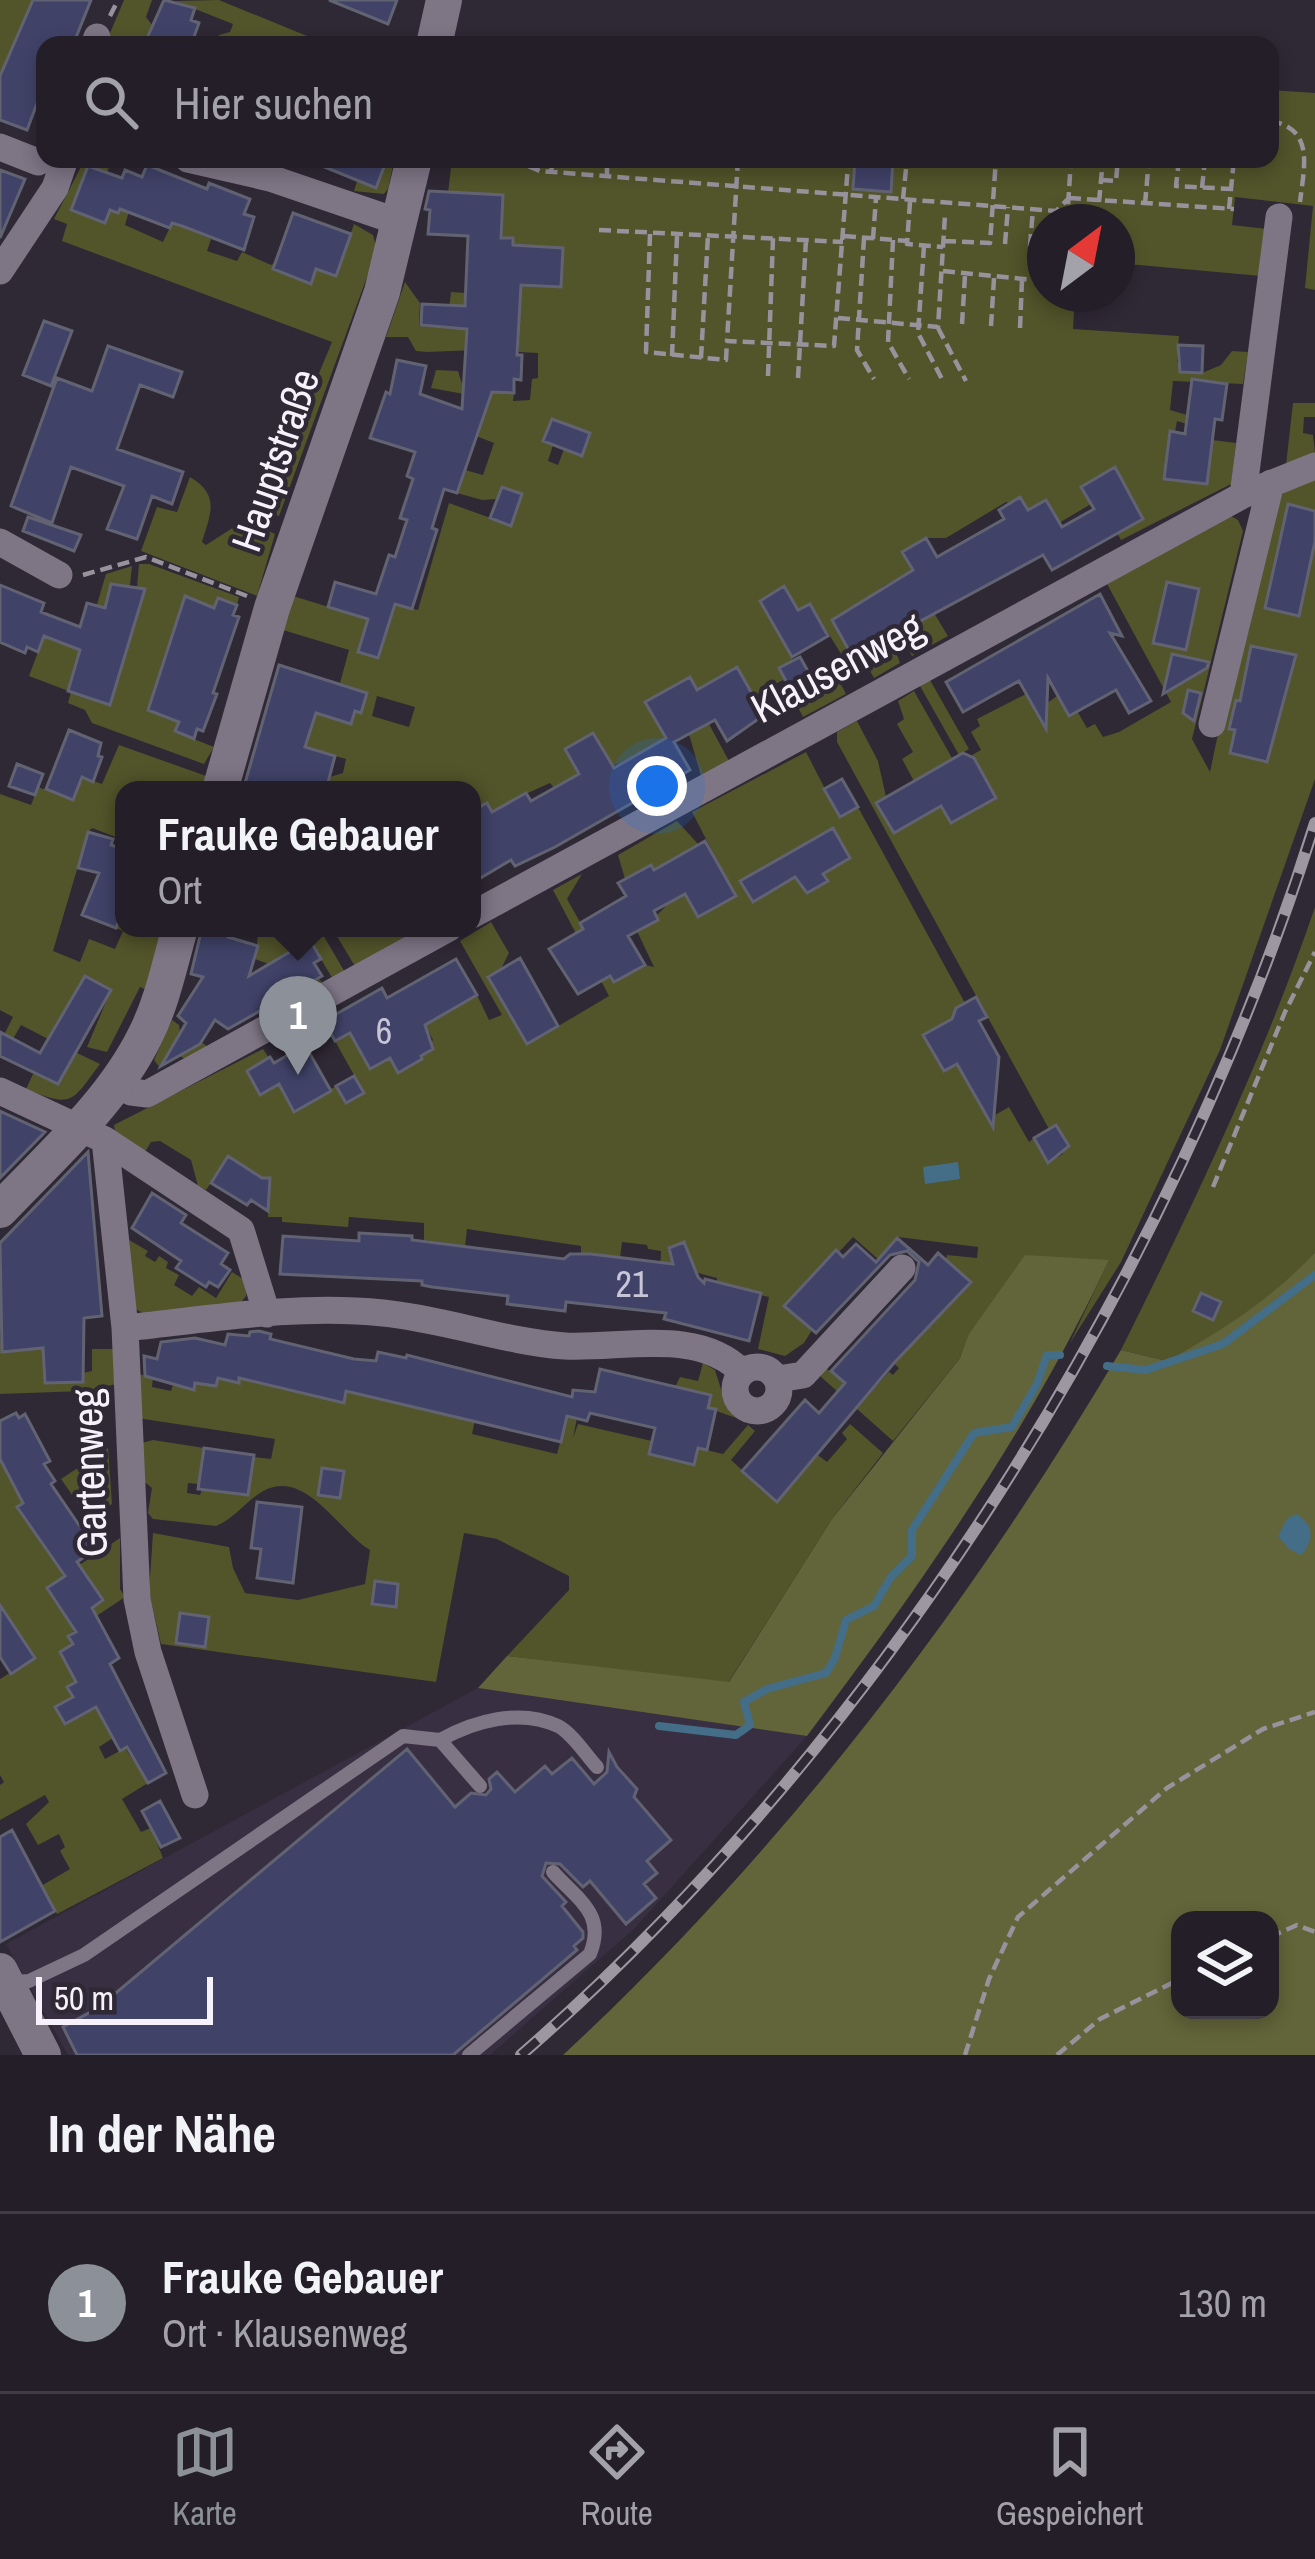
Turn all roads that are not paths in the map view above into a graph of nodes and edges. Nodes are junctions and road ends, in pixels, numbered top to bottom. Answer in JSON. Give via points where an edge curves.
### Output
{"nodes":[{"id":1,"x":444,"y":0,"type":"edge"},
{"id":2,"x":436,"y":36,"type":"edge"},
{"id":3,"x":0,"y":147,"type":"edge"},
{"id":4,"x":36,"y":160,"type":"edge"},
{"id":5,"x":62,"y":168,"type":"edge"},
{"id":6,"x":227,"y":168,"type":"edge"},
{"id":7,"x":412,"y":168,"type":"edge"},
{"id":8,"x":1289,"y":211,"type":"road end"},
{"id":9,"x":399,"y":222,"type":"junction"},
{"id":10,"x":0,"y":271,"type":"edge"},
{"id":11,"x":1315,"y":466,"type":"edge"},
{"id":12,"x":1271,"y":483,"type":"junction"},
{"id":13,"x":1244,"y":495,"type":"junction"},
{"id":14,"x":0,"y":542,"type":"edge"},
{"id":15,"x":59,"y":575,"type":"road end"},
{"id":16,"x":1212,"y":724,"type":"dead end"},
{"id":17,"x":223,"y":781,"type":"edge"},
{"id":18,"x":481,"y":910,"type":"edge"},
{"id":19,"x":177,"y":937,"type":"edge"},
{"id":20,"x":433,"y":937,"type":"edge"},
{"id":21,"x":115,"y":1082,"type":"junction"},
{"id":22,"x":0,"y":1091,"type":"edge"},
{"id":23,"x":91,"y":1134,"type":"junction"},
{"id":24,"x":0,"y":1210,"type":"edge"},
{"id":25,"x":902,"y":1268,"type":"dead end"},
{"id":26,"x":267,"y":1313,"type":"junction"},
{"id":27,"x":125,"y":1328,"type":"junction"},
{"id":28,"x":742,"y":1372,"type":"junction"},
{"id":29,"x":778,"y":1379,"type":"junction"},
{"id":30,"x":440,"y":1740,"type":"junction"},
{"id":31,"x":597,"y":1767,"type":"dead end"},
{"id":32,"x":480,"y":1786,"type":"dead end"},
{"id":33,"x":195,"y":1795,"type":"dead end"},
{"id":34,"x":553,"y":1872,"type":"dead end"},
{"id":35,"x":2,"y":1978,"type":"edge"},
{"id":36,"x":43,"y":2055,"type":"edge"},
{"id":37,"x":469,"y":2055,"type":"edge"}],
"edges":[{"from":1,"to":2,"type":"main road"},
{"from":3,"to":4,"type":"street"},
{"from":5,"to":10,"type":"street"},
{"from":6,"to":9,"type":"street"},
{"from":7,"to":9,"type":"main road","name":"Hauptstraße"},
{"from":8,"to":13,"type":"street"},
{"from":9,"to":17,"type":"main road","name":"Hauptstraße"},
{"from":11,"to":12,"type":"street","name":"Klausenweg"},
{"from":12,"to":13,"type":"street","name":"Klausenweg"},
{"from":12,"to":16,"type":"street"},
{"from":13,"to":18,"type":"street","name":"Klausenweg"},
{"from":14,"to":15,"type":"street"},
{"from":19,"to":21,"type":"main road","via":[[145,1036]]},
{"from":20,"to":21,"type":"street","via":[[147,1094]]},
{"from":21,"to":23,"type":"main road"},
{"from":22,"to":23,"type":"street"},
{"from":23,"to":24,"type":"main road"},
{"from":23,"to":26,"type":"street","via":[[241,1230]]},
{"from":23,"to":27,"type":"street","name":"Gartenweg"},
{"from":25,"to":29,"type":"street","via":[[803,1375]]},
{"from":26,"to":27,"type":"street"},
{"from":26,"to":28,"type":"street","via":[[383,1313],[562,1346],[673,1343],[728,1357]]},
{"from":27,"to":33,"type":"street","name":"Gartenweg","via":[[137,1599]]},
{"from":28,"to":29,"type":"street","via":[[760,1366]]},
{"from":28,"to":29,"type":"street","via":[[735,1396],[751,1411],[777,1400]]},
{"from":30,"to":31,"type":"lane","via":[[468,1724],[517,1717],[560,1727]]},
{"from":30,"to":32,"type":"lane"},
{"from":30,"to":35,"type":"lane","via":[[404,1736],[83,1955],[29,1982]]},
{"from":34,"to":37,"type":"lane","via":[[596,1920],[590,1954]]},
{"from":35,"to":36,"type":"main road"}]}
